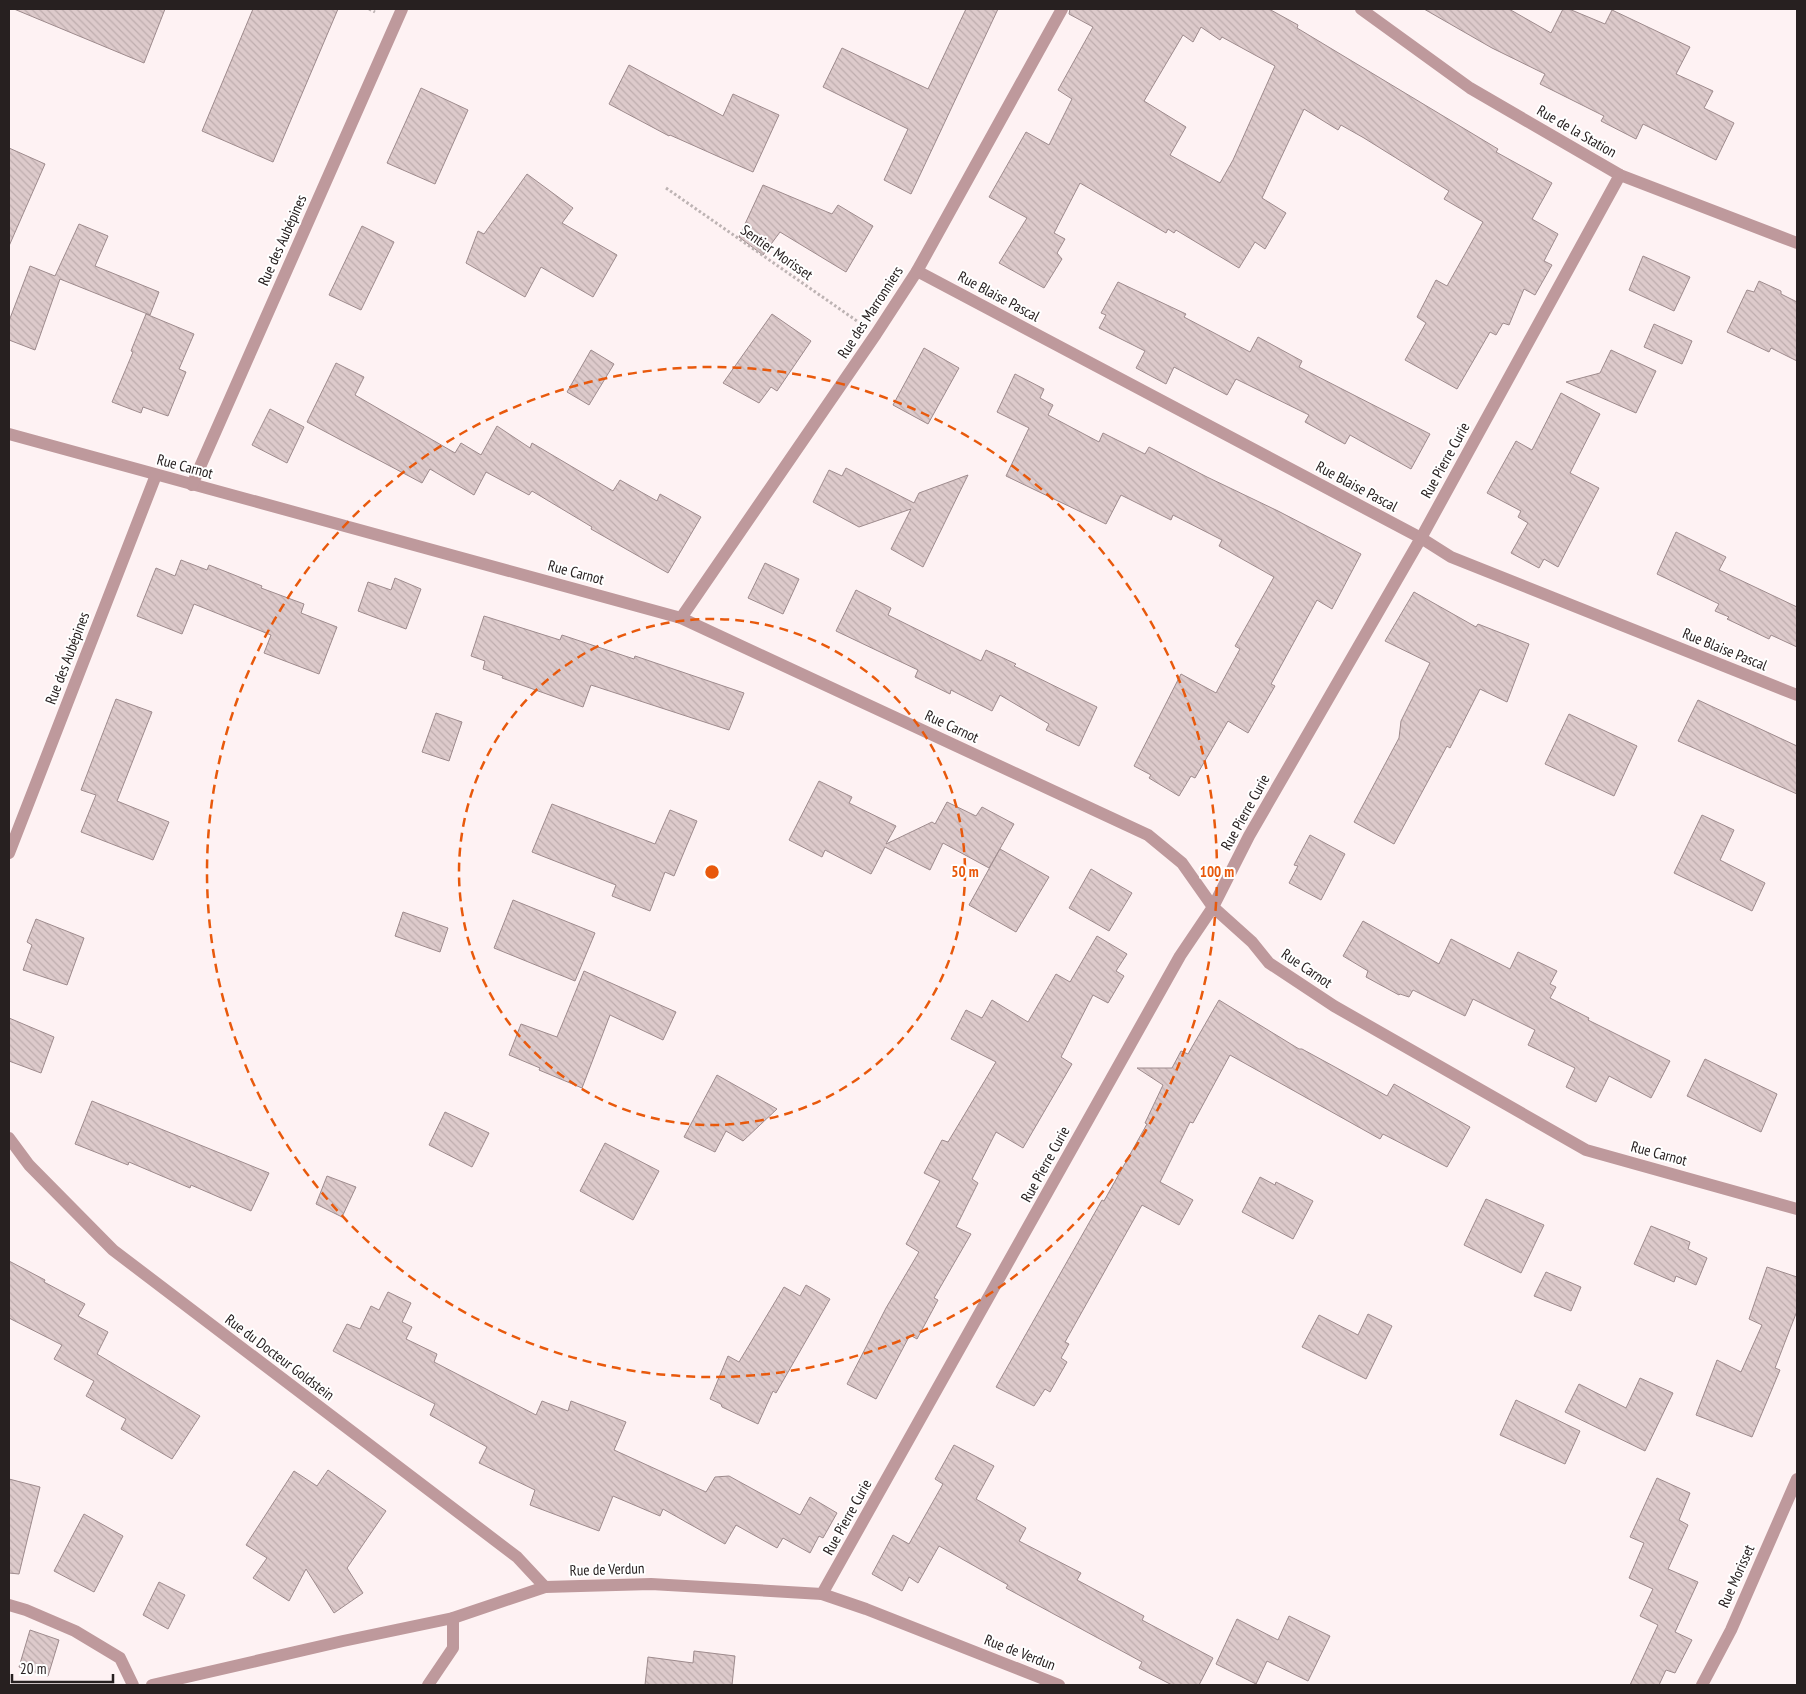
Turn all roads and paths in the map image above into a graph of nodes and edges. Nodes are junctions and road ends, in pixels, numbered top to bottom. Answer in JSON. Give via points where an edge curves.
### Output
{"nodes":[{"id":1,"x":402,"y":9,"type":"edge"},
{"id":2,"x":1062,"y":9,"type":"edge"},
{"id":3,"x":1361,"y":9,"type":"edge"},
{"id":4,"x":1620,"y":175,"type":"junction"},
{"id":5,"x":666,"y":188,"type":"dead end"},
{"id":6,"x":1797,"y":243,"type":"edge"},
{"id":7,"x":917,"y":271,"type":"junction"},
{"id":8,"x":876,"y":334,"type":"junction"},
{"id":9,"x":9,"y":434,"type":"edge"},
{"id":10,"x":156,"y":475,"type":"junction"},
{"id":11,"x":192,"y":485,"type":"junction"},
{"id":12,"x":1421,"y":538,"type":"junction"},
{"id":13,"x":680,"y":618,"type":"junction"},
{"id":14,"x":1797,"y":695,"type":"edge"},
{"id":15,"x":9,"y":853,"type":"edge"},
{"id":16,"x":1213,"y":907,"type":"junction"},
{"id":17,"x":9,"y":1138,"type":"edge"},
{"id":18,"x":1797,"y":1209,"type":"edge"},
{"id":19,"x":1797,"y":1479,"type":"edge"},
{"id":20,"x":545,"y":1587,"type":"junction"},
{"id":21,"x":822,"y":1594,"type":"junction"},
{"id":22,"x":9,"y":1605,"type":"edge"},
{"id":23,"x":454,"y":1618,"type":"junction"},
{"id":24,"x":133,"y":1685,"type":"edge"},
{"id":25,"x":152,"y":1685,"type":"edge"},
{"id":26,"x":428,"y":1685,"type":"edge"},
{"id":27,"x":1060,"y":1685,"type":"edge"},
{"id":28,"x":1702,"y":1685,"type":"edge"}],
"edges":[{"from":1,"to":11,"type":"street","name":"Rue des Aubépines"},
{"from":2,"to":7,"type":"street","name":"Rue des Marronniers"},
{"from":3,"to":4,"type":"street","name":"Rue de la Station","via":[[1470,88]]},
{"from":4,"to":6,"type":"street","name":"Rue de la Station"},
{"from":4,"to":12,"type":"street","name":"Rue Pierre Curie"},
{"from":5,"to":8,"type":"path","name":"Sentier Morisset"},
{"from":7,"to":8,"type":"street","name":"Rue des Marronniers"},
{"from":7,"to":12,"type":"street","name":"Rue Blaise Pascal"},
{"from":8,"to":13,"type":"street","name":"Rue des Marronniers"},
{"from":9,"to":10,"type":"street","name":"Rue Carnot"},
{"from":10,"to":11,"type":"street","name":"Rue Carnot"},
{"from":10,"to":15,"type":"street","name":"Rue des Aubépines"},
{"from":11,"to":13,"type":"street","name":"Rue Carnot"},
{"from":12,"to":14,"type":"street","name":"Rue Blaise Pascal","via":[[1451,558]]},
{"from":12,"to":16,"type":"street","name":"Rue Pierre Curie","via":[[1249,836]]},
{"from":13,"to":16,"type":"street","name":"Rue Carnot","via":[[1148,835],[1182,863]]},
{"from":16,"to":18,"type":"street","name":"Rue Carnot","via":[[1252,942],[1269,963],[1334,1006],[1586,1150]]},
{"from":16,"to":21,"type":"street","name":"Rue Pierre Curie","via":[[1180,956]]},
{"from":17,"to":20,"type":"street","name":"Rue du Docteur Goldstein","via":[[30,1165],[113,1250],[517,1557]]},
{"from":19,"to":28,"type":"street","name":"Rue Morisset"},
{"from":20,"to":21,"type":"street","name":"Rue de Verdun","via":[[651,1584]]},
{"from":20,"to":23,"type":"street","name":"Rue de Verdun"},
{"from":21,"to":27,"type":"street","name":"Rue de Verdun"},
{"from":22,"to":24,"type":"street","via":[[75,1631],[120,1658]]},
{"from":23,"to":25,"type":"street","name":"Rue de Verdun"},
{"from":23,"to":26,"type":"street","via":[[454,1648]]}]}
